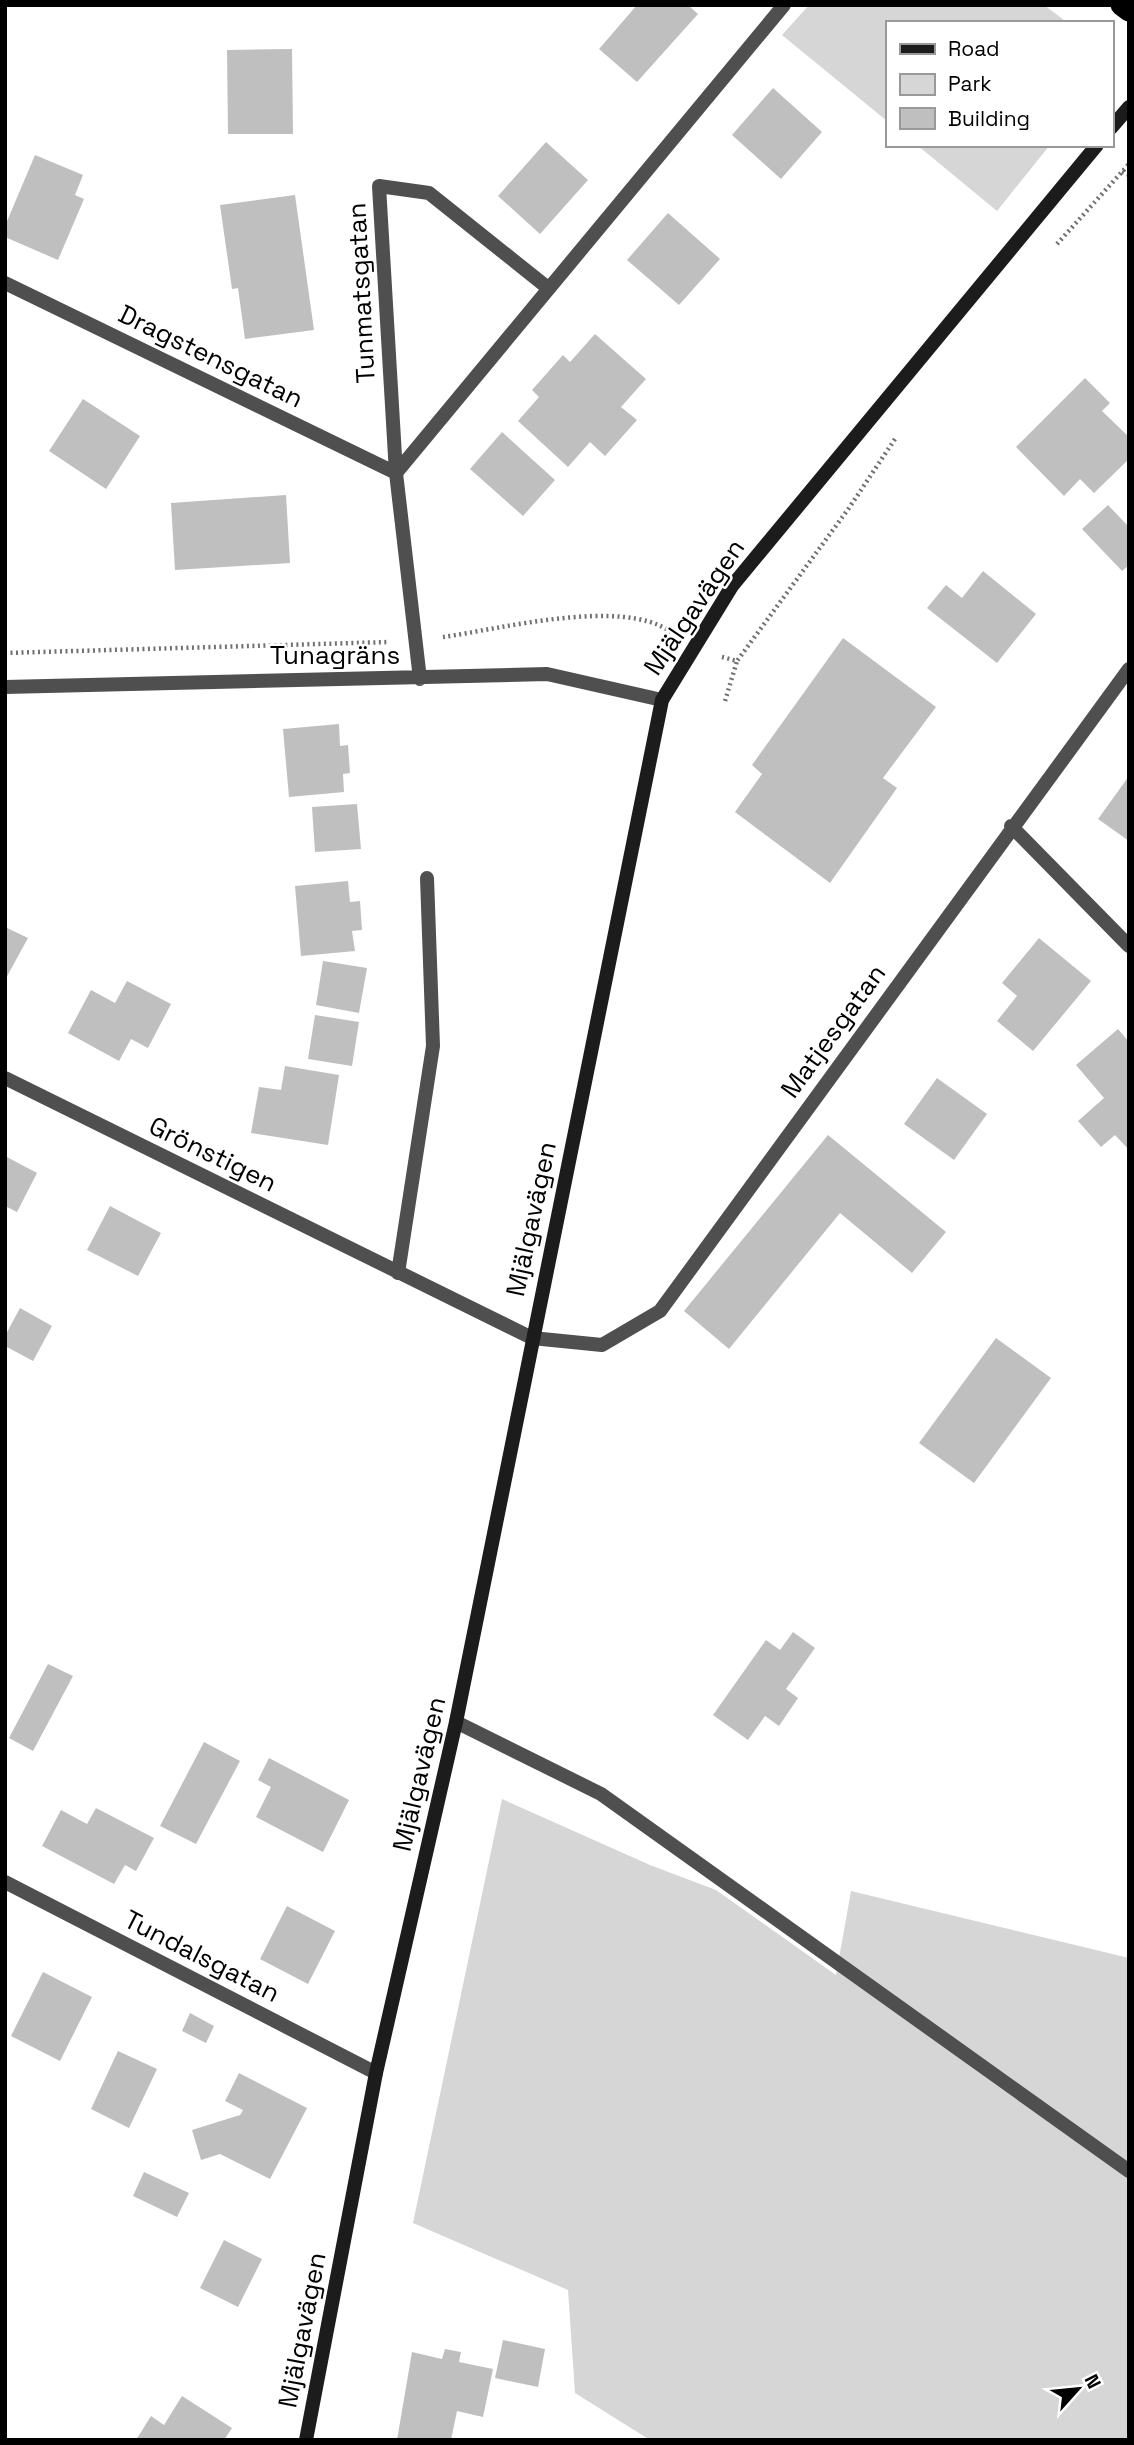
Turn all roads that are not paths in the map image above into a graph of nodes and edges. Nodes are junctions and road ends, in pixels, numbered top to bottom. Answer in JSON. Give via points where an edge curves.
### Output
{"nodes":[{"id":1,"x":784,"y":5,"type":"edge"},
{"id":2,"x":1121,"y":5,"type":"edge"},
{"id":3,"x":1129,"y":11,"type":"edge"},
{"id":4,"x":1129,"y":107,"type":"edge"},
{"id":5,"x":1113,"y":126,"type":"edge"},
{"id":6,"x":1095,"y":147,"type":"edge"},
{"id":7,"x":5,"y":283,"type":"edge"},
{"id":8,"x":548,"y":288,"type":"junction"},
{"id":9,"x":396,"y":473,"type":"junction"},
{"id":10,"x":1129,"y":669,"type":"edge"},
{"id":11,"x":420,"y":679,"type":"junction"},
{"id":12,"x":5,"y":687,"type":"edge"},
{"id":13,"x":662,"y":700,"type":"junction"},
{"id":14,"x":1011,"y":826,"type":"junction"},
{"id":15,"x":427,"y":878,"type":"dead end"},
{"id":16,"x":1129,"y":946,"type":"edge"},
{"id":17,"x":5,"y":1078,"type":"edge"},
{"id":18,"x":398,"y":1273,"type":"junction"},
{"id":19,"x":532,"y":1338,"type":"junction"},
{"id":20,"x":456,"y":1723,"type":"junction"},
{"id":21,"x":5,"y":1882,"type":"edge"},
{"id":22,"x":376,"y":2073,"type":"junction"},
{"id":23,"x":1129,"y":2171,"type":"edge"},
{"id":24,"x":306,"y":2440,"type":"edge"}],
"edges":[{"from":1,"to":8,"type":"street"},
{"from":2,"to":3,"type":"highway"},
{"from":4,"to":5,"type":"street"},
{"from":6,"to":13,"type":"street","name":"Mjälgavägen","via":[[732,586]]},
{"from":7,"to":9,"type":"street","name":"Dragstensgatan"},
{"from":8,"to":9,"type":"street"},
{"from":8,"to":9,"type":"street","name":"Tunmatsgatan","via":[[429,193],[379,186]]},
{"from":9,"to":11,"type":"street","name":"Tunmatsgatan"},
{"from":10,"to":14,"type":"street","name":"Matjesgatan"},
{"from":11,"to":12,"type":"street","name":"Tunagräns"},
{"from":11,"to":13,"type":"street","name":"Tunagräns","via":[[548,674]]},
{"from":13,"to":19,"type":"street","name":"Mjälgavägen"},
{"from":14,"to":16,"type":"street"},
{"from":14,"to":19,"type":"street","name":"Matjesgatan","via":[[660,1311],[602,1345]]},
{"from":15,"to":18,"type":"street","via":[[433,1046]]},
{"from":17,"to":18,"type":"street","name":"Grönstigen"},
{"from":18,"to":19,"type":"street","name":"Grönstigen"},
{"from":19,"to":20,"type":"street","name":"Mjälgavägen"},
{"from":20,"to":22,"type":"street","name":"Mjälgavägen"},
{"from":20,"to":23,"type":"street","via":[[601,1794]]},
{"from":21,"to":22,"type":"street","name":"Tundalsgatan"},
{"from":22,"to":24,"type":"street","name":"Mjälgavägen"}]}
